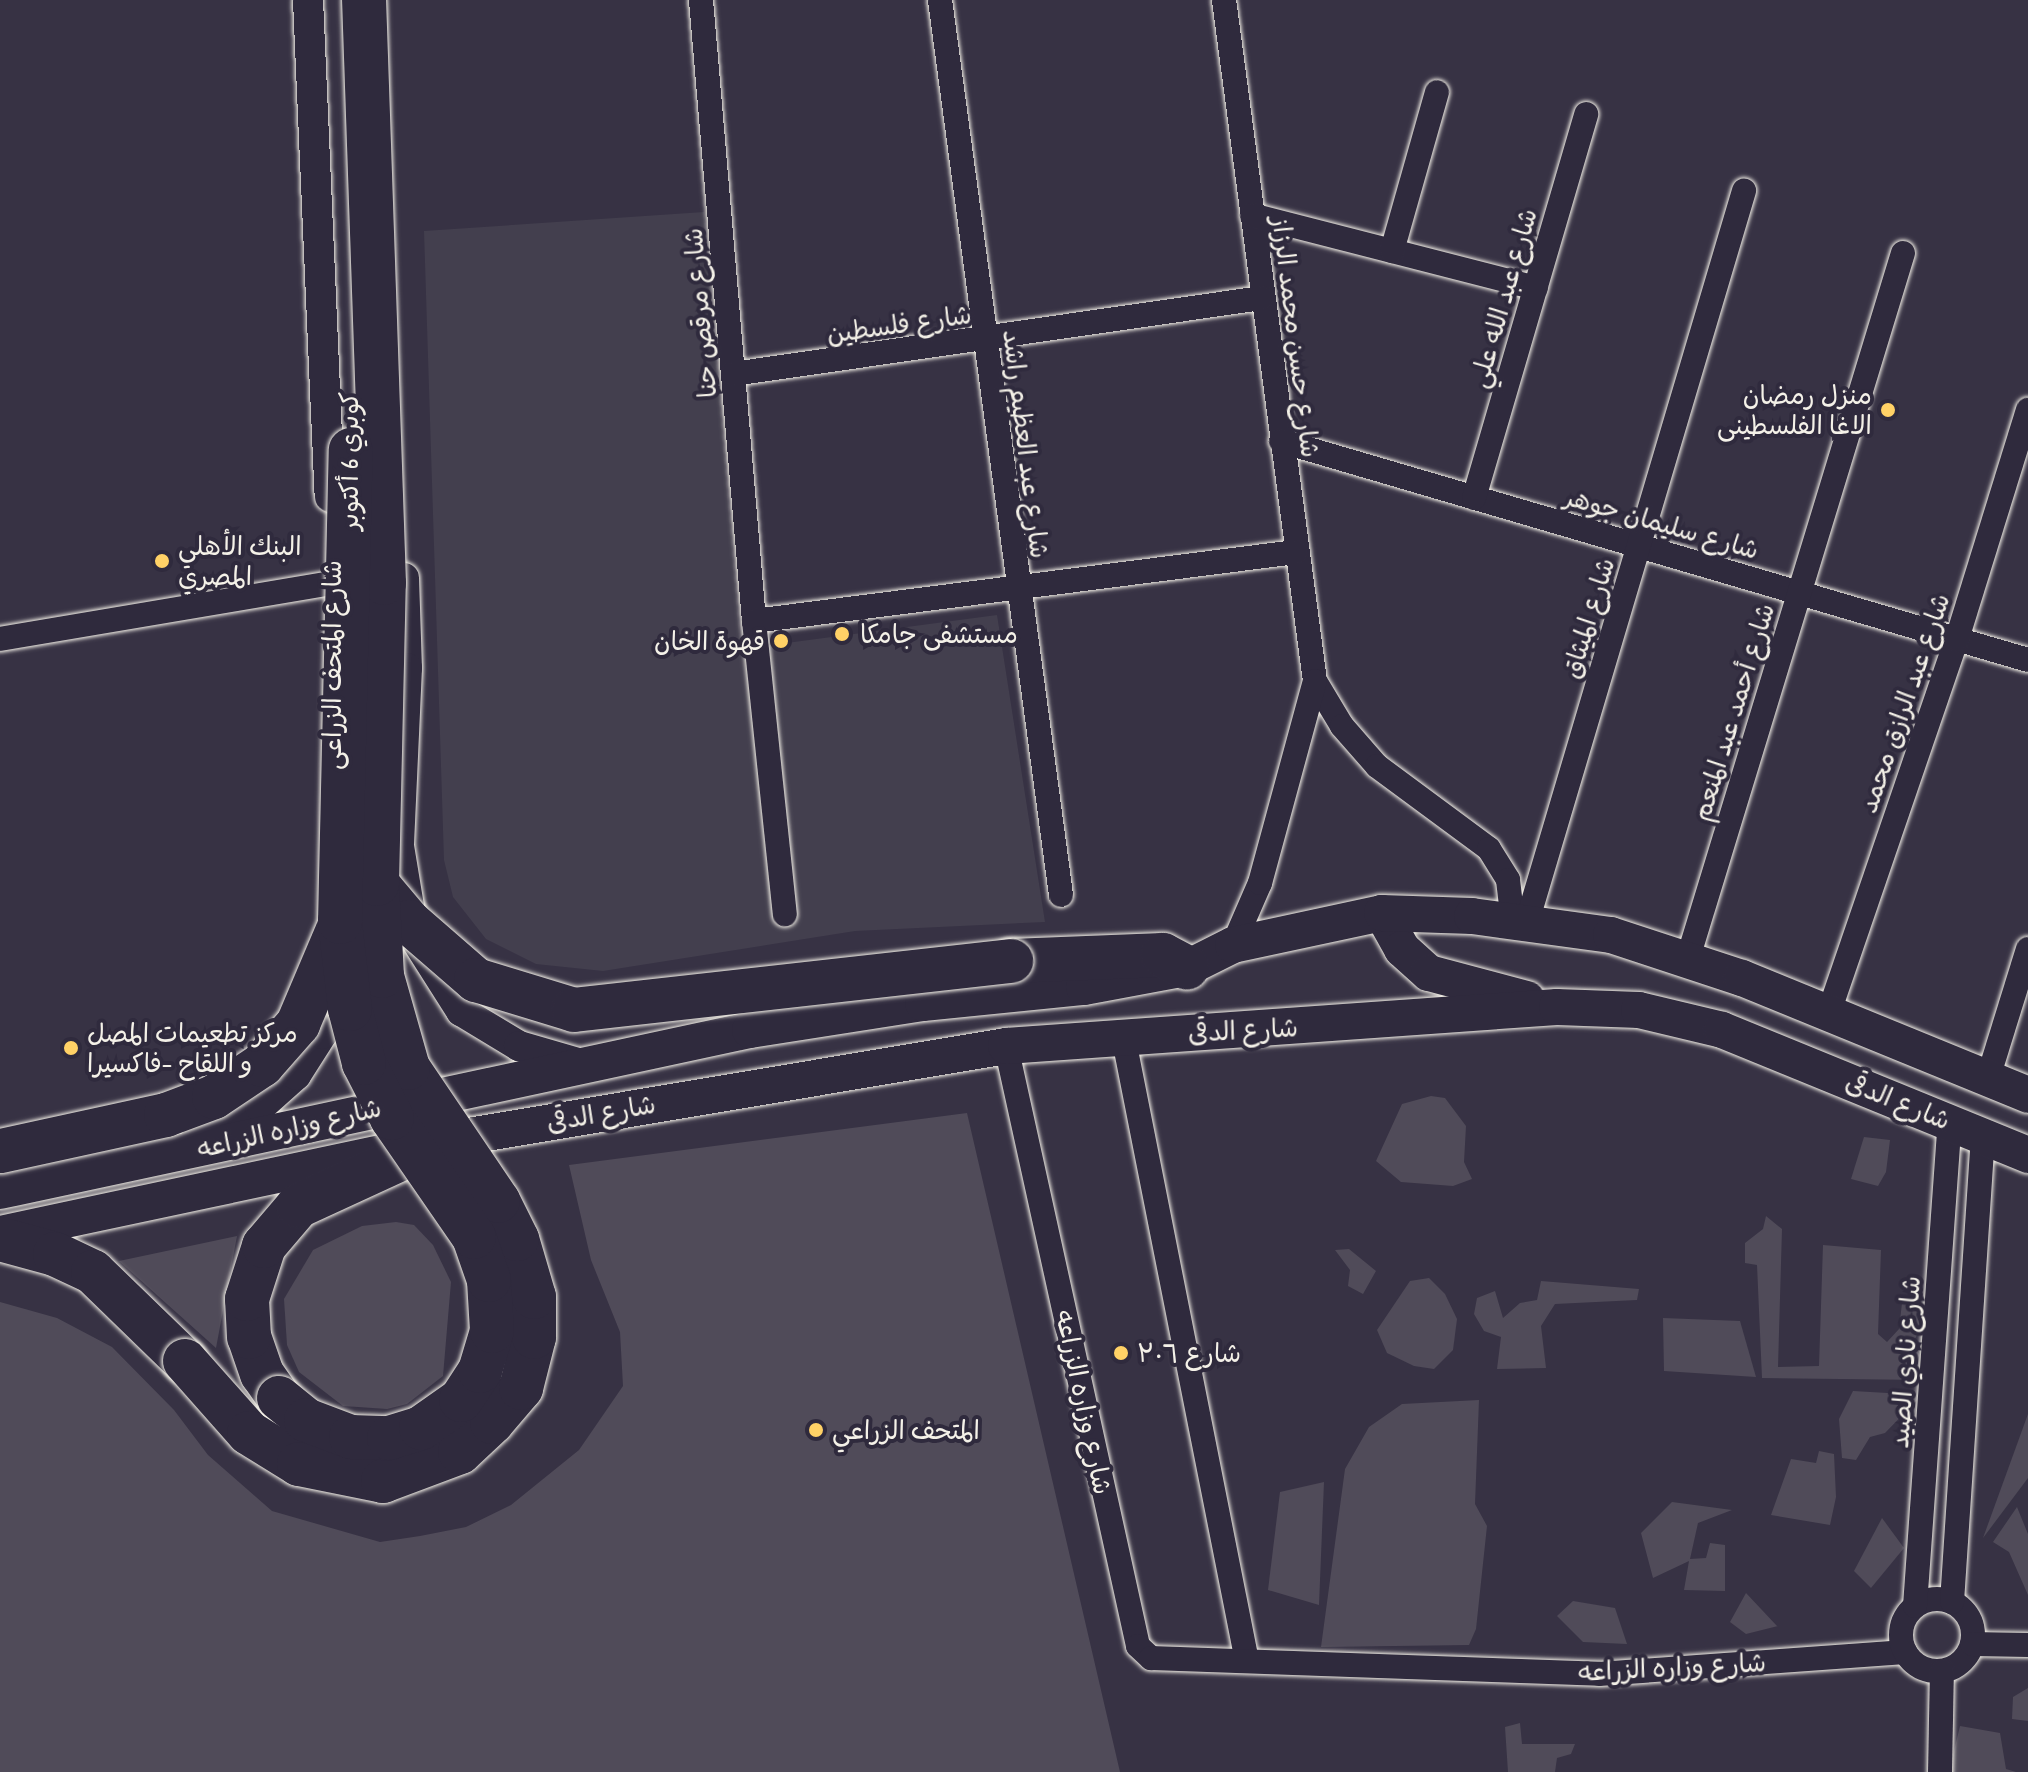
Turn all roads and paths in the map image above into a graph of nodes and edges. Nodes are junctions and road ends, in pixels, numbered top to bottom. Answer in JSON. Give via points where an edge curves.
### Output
{"nodes":[{"id":1,"x":308,"y":0,"type":"edge"},
{"id":2,"x":335,"y":0,"type":"edge"},
{"id":3,"x":364,"y":0,"type":"edge"},
{"id":4,"x":385,"y":0,"type":"edge"},
{"id":5,"x":701,"y":0,"type":"edge"},
{"id":6,"x":940,"y":0,"type":"edge"},
{"id":7,"x":1224,"y":0,"type":"edge"},
{"id":8,"x":1437,"y":92,"type":"dead end"},
{"id":9,"x":1586,"y":114,"type":"dead end"},
{"id":10,"x":1744,"y":191,"type":"dead end"},
{"id":11,"x":1252,"y":215,"type":"junction"},
{"id":12,"x":1392,"y":251,"type":"junction"},
{"id":13,"x":1903,"y":253,"type":"dead end"},
{"id":14,"x":1536,"y":288,"type":"junction"},
{"id":15,"x":1262,"y":298,"type":"junction"},
{"id":16,"x":984,"y":341,"type":"junction"},
{"id":17,"x":733,"y":374,"type":"junction"},
{"id":18,"x":2028,"y":410,"type":"edge"},
{"id":19,"x":1281,"y":441,"type":"junction"},
{"id":20,"x":1474,"y":498,"type":"junction"},
{"id":21,"x":1639,"y":546,"type":"junction"},
{"id":22,"x":1296,"y":552,"type":"junction"},
{"id":23,"x":332,"y":583,"type":"junction"},
{"id":24,"x":1016,"y":590,"type":"junction"},
{"id":25,"x":1799,"y":592,"type":"junction"},
{"id":26,"x":754,"y":621,"type":"junction"},
{"id":27,"x":0,"y":639,"type":"edge"},
{"id":28,"x":1957,"y":639,"type":"junction"},
{"id":29,"x":2028,"y":660,"type":"edge"},
{"id":30,"x":1315,"y":681,"type":"junction"},
{"id":31,"x":332,"y":838,"type":"junction"},
{"id":32,"x":399,"y":846,"type":"junction"},
{"id":33,"x":377,"y":884,"type":"junction"},
{"id":34,"x":1061,"y":895,"type":"dead end"},
{"id":35,"x":1382,"y":913,"type":"junction"},
{"id":36,"x":785,"y":914,"type":"dead end"},
{"id":37,"x":340,"y":922,"type":"junction"},
{"id":38,"x":1520,"y":922,"type":"junction"},
{"id":39,"x":1233,"y":945,"type":"junction"},
{"id":40,"x":2028,"y":949,"type":"edge"},
{"id":41,"x":1688,"y":958,"type":"junction"},
{"id":42,"x":1187,"y":968,"type":"junction"},
{"id":43,"x":1557,"y":1007,"type":"junction"},
{"id":44,"x":1829,"y":1012,"type":"junction"},
{"id":45,"x":1123,"y":1035,"type":"junction"},
{"id":46,"x":1006,"y":1046,"type":"junction"},
{"id":47,"x":578,"y":1063,"type":"junction"},
{"id":48,"x":1988,"y":1078,"type":"junction"},
{"id":49,"x":2028,"y":1095,"type":"edge"},
{"id":50,"x":1950,"y":1122,"type":"junction"},
{"id":51,"x":1983,"y":1137,"type":"junction"},
{"id":52,"x":439,"y":1141,"type":"junction"},
{"id":53,"x":169,"y":1155,"type":"junction"},
{"id":54,"x":2028,"y":1155,"type":"edge"},
{"id":55,"x":0,"y":1165,"type":"edge"},
{"id":56,"x":0,"y":1236,"type":"edge"},
{"id":57,"x":1932,"y":1371,"type":"junction"},
{"id":58,"x":1964,"y":1372,"type":"junction"},
{"id":59,"x":1952,"y":1602,"type":"junction"},
{"id":60,"x":1915,"y":1606,"type":"junction"},
{"id":61,"x":1972,"y":1644,"type":"junction"},
{"id":62,"x":2028,"y":1645,"type":"edge"},
{"id":63,"x":1905,"y":1652,"type":"junction"},
{"id":64,"x":1247,"y":1661,"type":"junction"},
{"id":65,"x":1942,"y":1671,"type":"junction"},
{"id":66,"x":1940,"y":1772,"type":"edge"}],
"edges":[{"from":1,"to":23,"type":"street","name":"شارع المتحف الزراعى"},
{"from":2,"to":37,"type":"highway","name":"كوبري 6 أكتوبر","bridge":true,"via":[[351,460]]},
{"from":3,"to":33,"type":"highway","name":"كوبري 6 أكتوبر","bridge":true,"via":[[384,583]]},
{"from":4,"to":32,"type":"street","via":[[407,668]]},
{"from":5,"to":17,"type":"street","name":"شارع مرقص حنا"},
{"from":6,"to":16,"type":"street","name":"شارع عبد العظيم راشد"},
{"from":7,"to":11,"type":"street","name":"شارع حسن محمد الرزاز"},
{"from":8,"to":12,"type":"street"},
{"from":9,"to":14,"type":"street","name":"شارع عبد الله علي"},
{"from":10,"to":21,"type":"street","name":"شارع الميثاق"},
{"from":11,"to":12,"type":"street"},
{"from":11,"to":15,"type":"street","name":"شارع حسن محمد الرزاز"},
{"from":12,"to":14,"type":"street"},
{"from":13,"to":25,"type":"street","name":"شارع أحمد عبد المنعم"},
{"from":14,"to":20,"type":"street","name":"شارع عبد الله علي"},
{"from":15,"to":16,"type":"street","name":"شارع فلسطين"},
{"from":15,"to":19,"type":"street","name":"شارع حسن محمد الرزاز"},
{"from":16,"to":17,"type":"street","name":"شارع فلسطين"},
{"from":16,"to":24,"type":"street","name":"شارع عبد العظيم راشد"},
{"from":17,"to":26,"type":"street","name":"شارع مرقص حنا"},
{"from":18,"to":28,"type":"street","name":"شارع عبد الرازق محمد"},
{"from":19,"to":20,"type":"street","name":"شارع سليمان جوهر"},
{"from":19,"to":22,"type":"street","name":"شارع حسن محمد الرزاز"},
{"from":20,"to":21,"type":"street","name":"شارع سليمان جوهر"},
{"from":21,"to":25,"type":"street","name":"شارع سليمان جوهر"},
{"from":21,"to":38,"type":"street","name":"شارع الميثاق"},
{"from":22,"to":24,"type":"street"},
{"from":22,"to":30,"type":"street","name":"شارع حسن محمد الرزاز"},
{"from":23,"to":27,"type":"street"},
{"from":23,"to":31,"type":"street","name":"شارع المتحف الزراعى"},
{"from":24,"to":26,"type":"street"},
{"from":24,"to":34,"type":"street","name":"شارع عبد العظيم راشد"},
{"from":25,"to":28,"type":"street","name":"شارع سليمان جوهر"},
{"from":25,"to":41,"type":"street","name":"شارع أحمد عبد المنعم"},
{"from":26,"to":36,"type":"street","name":"شارع مرقص حنا"},
{"from":28,"to":29,"type":"street","name":"شارع سليمان جوهر"},
{"from":28,"to":44,"type":"street","name":"شارع عبد الرازق محمد"},
{"from":30,"to":38,"type":"street","name":"شارع حسن محمد الرزاز","via":[[1342,726],[1377,766],[1489,849],[1508,880]]},
{"from":30,"to":39,"type":"street","name":"شارع حسن محمد الرزاز","via":[[1260,883]]},
{"from":31,"to":32,"type":"street","via":[[364,857]]},
{"from":31,"to":53,"type":"street","name":"شارع المتحف الزراعى","via":[[334,987],[322,1034],[296,1075],[260,1107]]},
{"from":32,"to":47,"type":"street","via":[[414,937],[461,1011],[519,1046]]},
{"from":33,"to":42,"type":"highway","bridge":true,"via":[[409,922],[476,980],[574,1010],[1011,961],[1163,955]]},
{"from":33,"to":56,"type":"highway","name":"كوبري 6 أكتوبر","bridge":true,"via":[[382,976],[408,1068],[498,1201],[517,1239],[534,1297],[534,1337],[521,1388],[460,1452],[383,1481],[299,1464],[249,1433],[185,1361],[93,1272]]},
{"from":35,"to":38,"type":"main road","name":"شارع الدقى"},
{"from":35,"to":39,"type":"main road","name":"شارع الدقى"},
{"from":35,"to":43,"type":"main road","via":[[1402,949],[1429,973]]},
{"from":37,"to":52,"type":"highway","bridge":true,"via":[[350,1009],[364,1063],[392,1118],[474,1237],[489,1280],[492,1331],[480,1371],[461,1400],[421,1428],[389,1438],[351,1437],[306,1420],[279,1398],[262,1374],[249,1337],[247,1299],[264,1246],[298,1206]]},
{"from":37,"to":55,"type":"highway","bridge":true,"via":[[298,1024],[250,1073],[214,1097],[166,1115]]},
{"from":38,"to":41,"type":"main road","name":"شارع الدقى","via":[[1611,935]]},
{"from":39,"to":42,"type":"main road","name":"شارع الدقى"},
{"from":40,"to":48,"type":"street"},
{"from":41,"to":44,"type":"main road","name":"شارع الدقى"},
{"from":42,"to":47,"type":"main road","name":"شارع الدقى","via":[[1084,987],[923,1003]]},
{"from":43,"to":45,"type":"main road","name":"شارع الدقى"},
{"from":43,"to":50,"type":"main road","name":"شارع الدقى","via":[[1639,1010],[1722,1030]]},
{"from":44,"to":48,"type":"main road","name":"شارع الدقى"},
{"from":45,"to":46,"type":"main road","name":"شارع الدقى"},
{"from":45,"to":64,"type":"street"},
{"from":46,"to":52,"type":"main road","name":"شارع الدقى"},
{"from":46,"to":64,"type":"street","name":"شارع وزاره الزراعه","via":[[1138,1646],[1151,1658],[1171,1661]]},
{"from":47,"to":53,"type":"main road","name":"شارع وزاره الزراعه"},
{"from":48,"to":49,"type":"main road","name":"شارع الدقى"},
{"from":50,"to":51,"type":"main road","name":"شارع الدقى"},
{"from":50,"to":57,"type":"street","name":"شارع نادي الصيد"},
{"from":51,"to":54,"type":"main road","name":"شارع الدقى"},
{"from":51,"to":58,"type":"street"},
{"from":52,"to":56,"type":"main road","name":"شارع وزاره الزراعه"},
{"from":53,"to":55,"type":"main road","name":"شارع وزاره الزراعه"},
{"from":57,"to":58,"type":"street"},
{"from":57,"to":60,"type":"street","name":"شارع نادي الصيد"},
{"from":58,"to":59,"type":"street"},
{"from":59,"to":60,"type":"street","via":[[1939,1599]]},
{"from":59,"to":61,"type":"street","via":[[1967,1614]]},
{"from":60,"to":63,"type":"street","via":[[1901,1632]]},
{"from":61,"to":62,"type":"street"},
{"from":61,"to":65,"type":"street","via":[[1958,1665]]},
{"from":63,"to":64,"type":"street","name":"شارع وزاره الزراعه","via":[[1599,1674]]},
{"from":63,"to":65,"type":"street","via":[[1920,1668]]},
{"from":65,"to":66,"type":"street"}]}
